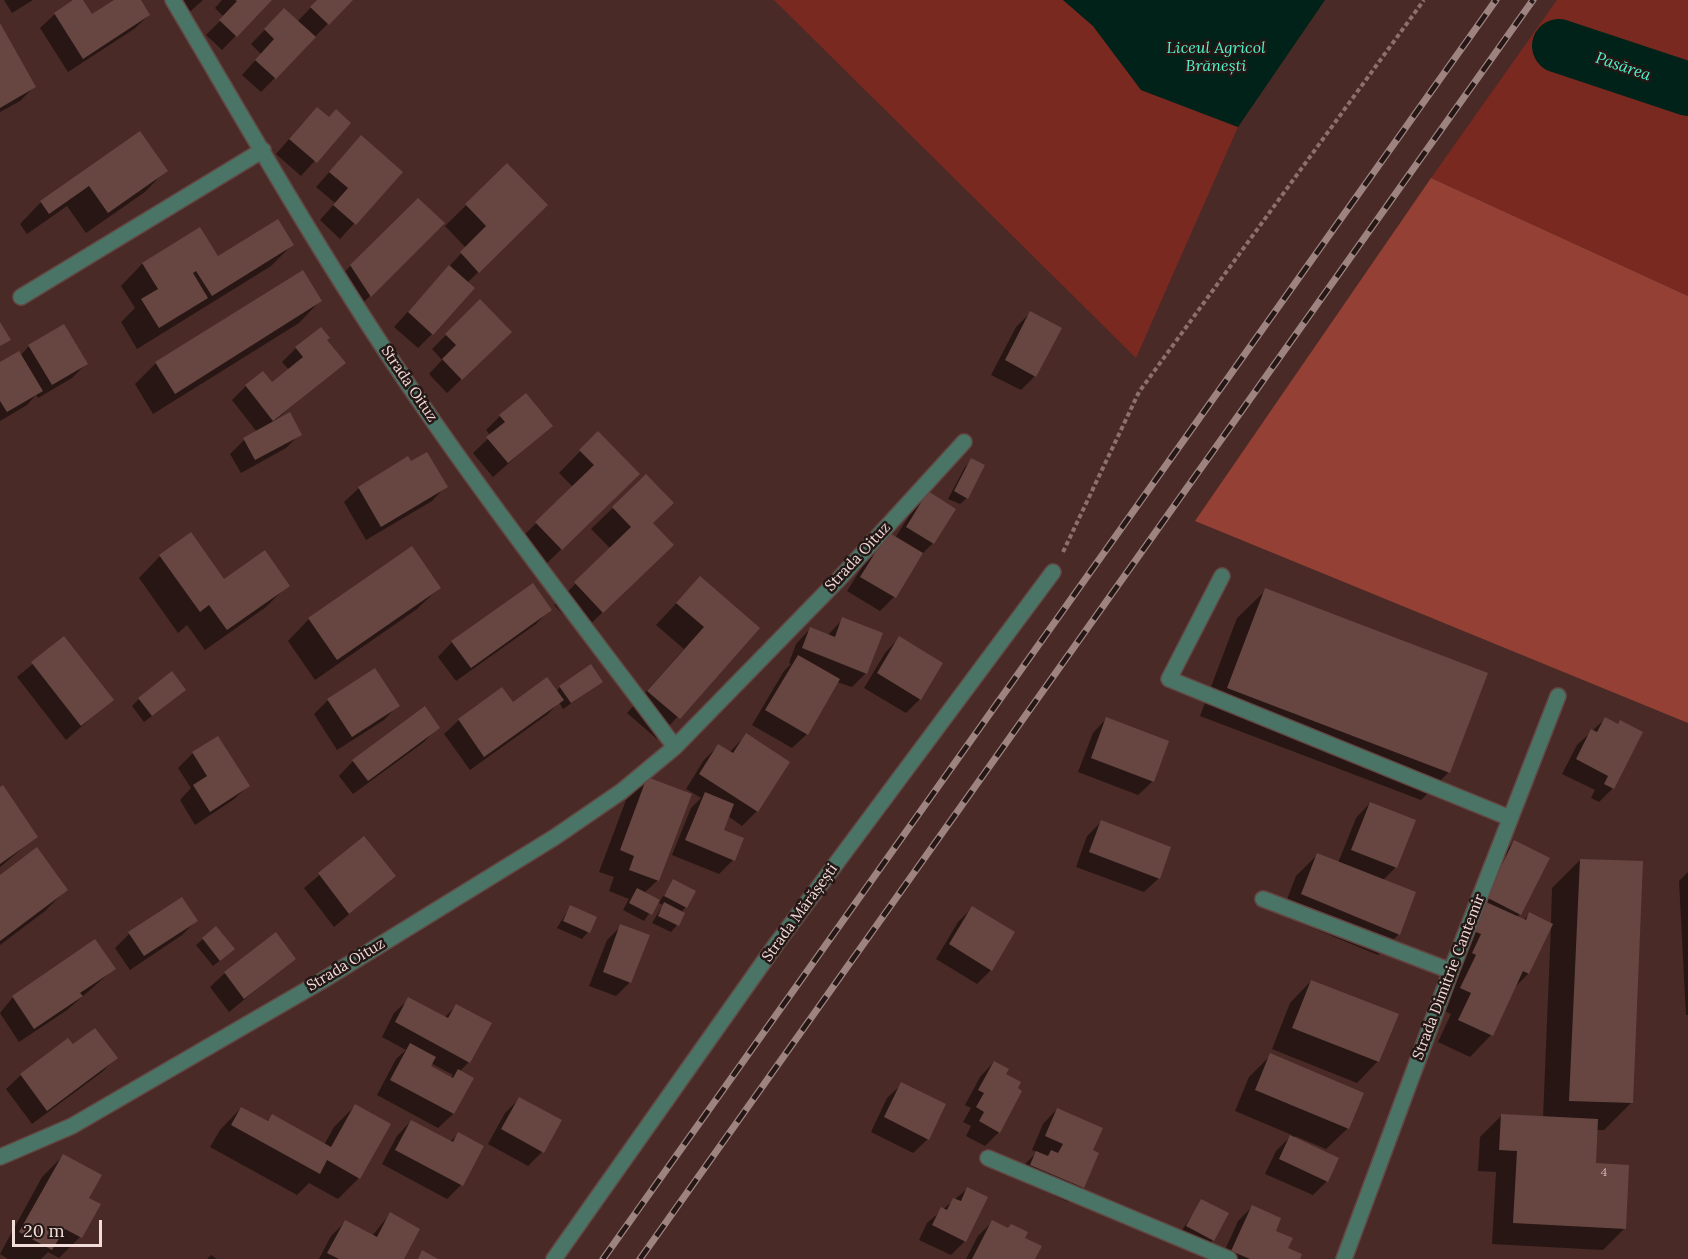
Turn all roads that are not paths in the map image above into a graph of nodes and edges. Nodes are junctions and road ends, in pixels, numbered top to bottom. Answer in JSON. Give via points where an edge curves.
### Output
{"nodes":[{"id":1,"x":174,"y":0,"type":"edge"},
{"id":2,"x":262,"y":150,"type":"junction"},
{"id":3,"x":21,"y":297,"type":"dead end"},
{"id":4,"x":964,"y":442,"type":"dead end"},
{"id":5,"x":1053,"y":573,"type":"road end"},
{"id":6,"x":1222,"y":576,"type":"dead end"},
{"id":7,"x":1558,"y":696,"type":"dead end"},
{"id":8,"x":675,"y":747,"type":"junction"},
{"id":9,"x":1510,"y":818,"type":"junction"},
{"id":10,"x":1263,"y":899,"type":"dead end"},
{"id":11,"x":1451,"y":970,"type":"junction"},
{"id":12,"x":0,"y":1157,"type":"edge"},
{"id":13,"x":988,"y":1158,"type":"dead end"},
{"id":14,"x":554,"y":1259,"type":"edge"},
{"id":15,"x":1229,"y":1259,"type":"edge"},
{"id":16,"x":1344,"y":1259,"type":"edge"}],
"edges":[{"from":1,"to":2,"type":"street","name":"Strada Oituz"},
{"from":2,"to":3,"type":"street"},
{"from":2,"to":8,"type":"street","name":"Strada Oituz","via":[[396,367],[477,483]]},
{"from":4,"to":8,"type":"street","name":"Strada Oituz","via":[[839,579]]},
{"from":5,"to":14,"type":"street","name":"Strada Mărășești","via":[[777,943]]},
{"from":6,"to":9,"type":"street","via":[[1169,679]]},
{"from":7,"to":9,"type":"street","name":"Strada Dimitrie Cantemir"},
{"from":8,"to":12,"type":"street","name":"Strada Oituz","via":[[555,837],[320,982],[72,1126]]},
{"from":9,"to":11,"type":"street","name":"Strada Dimitrie Cantemir"},
{"from":10,"to":11,"type":"street"},
{"from":11,"to":16,"type":"street","name":"Strada Dimitrie Cantemir"},
{"from":13,"to":15,"type":"street"}]}
